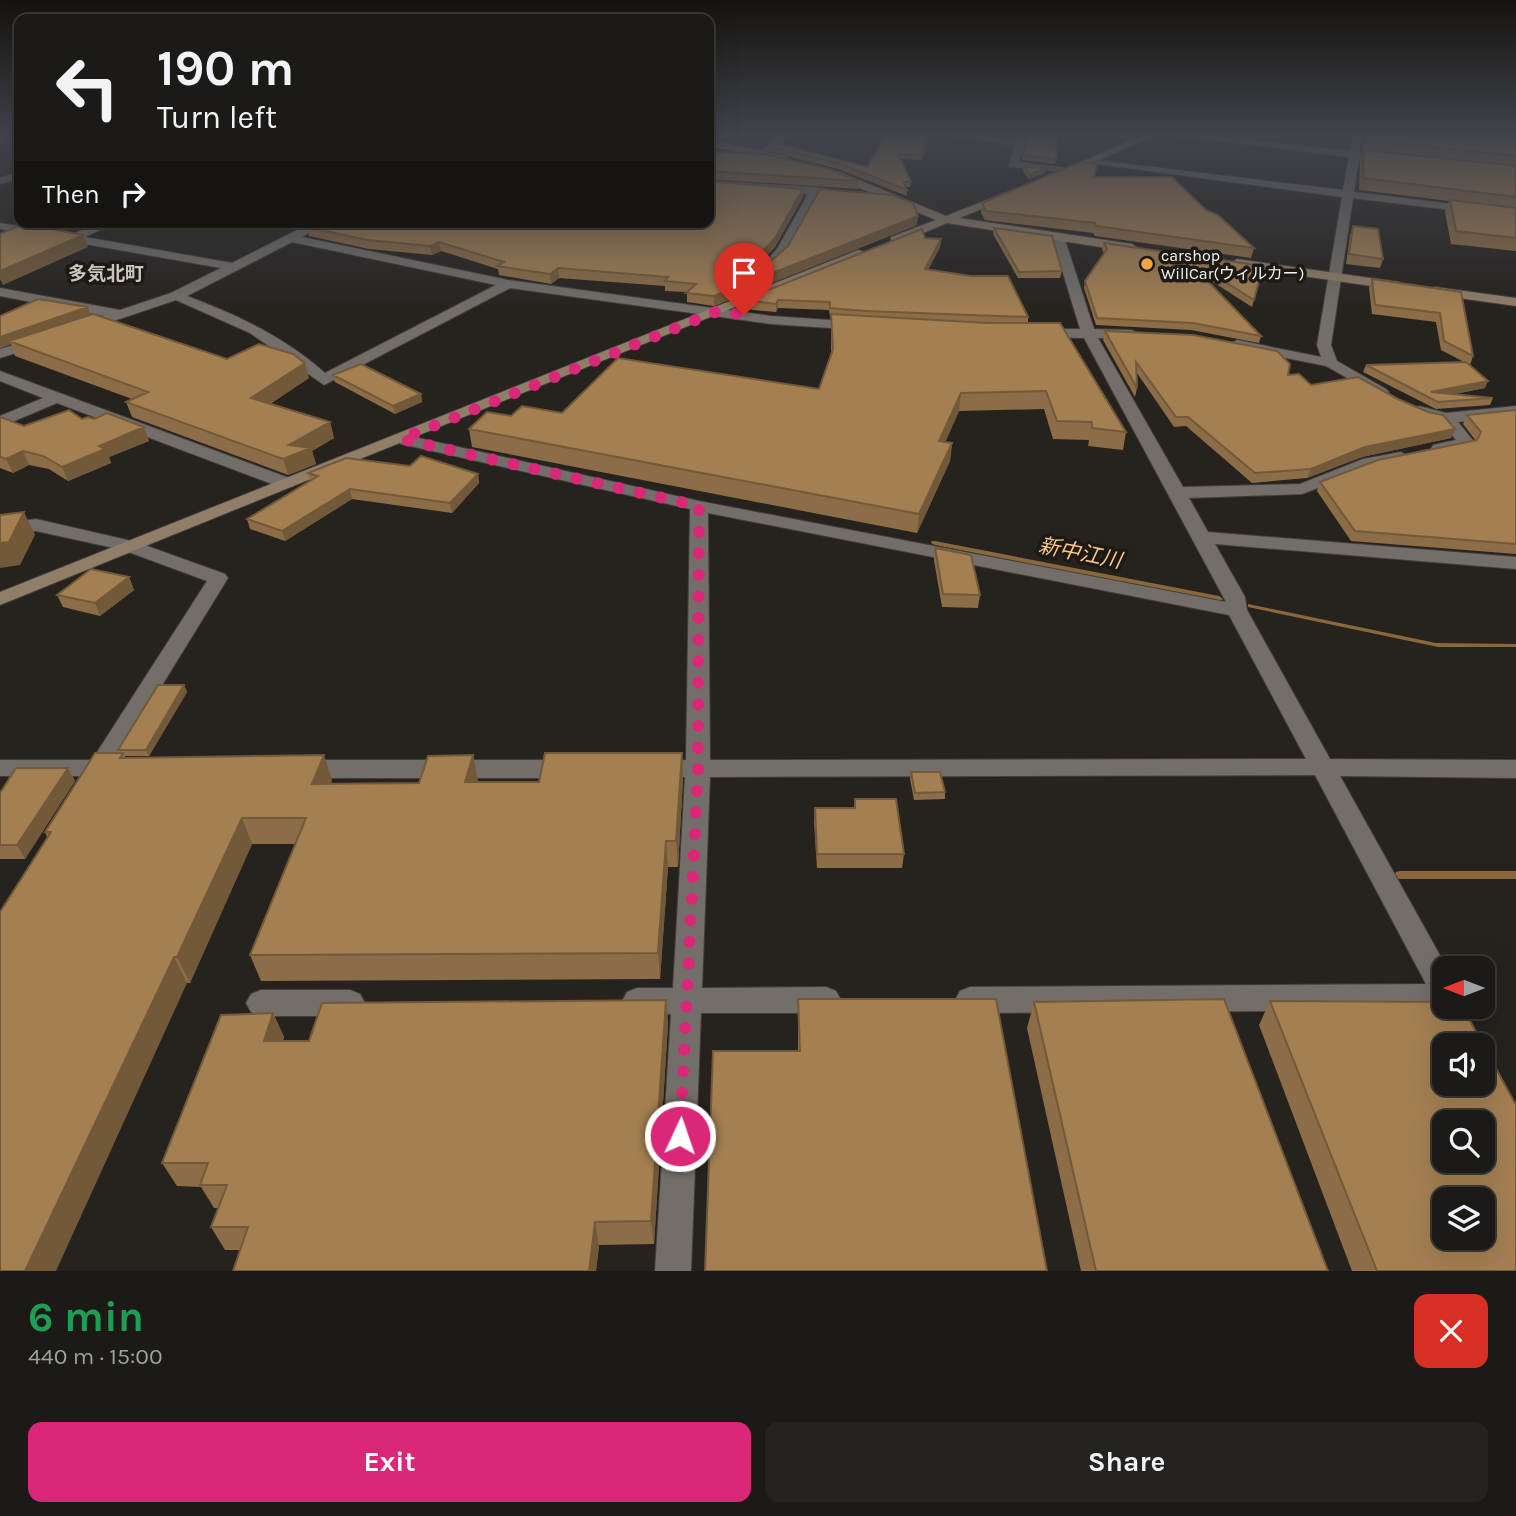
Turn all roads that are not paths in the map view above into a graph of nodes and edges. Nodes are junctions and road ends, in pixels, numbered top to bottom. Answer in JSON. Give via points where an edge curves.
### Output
{"nodes":[{"id":1,"x":812,"y":195,"type":"edge"},
{"id":2,"x":869,"y":195,"type":"edge"},
{"id":3,"x":890,"y":195,"type":"edge"},
{"id":4,"x":1006,"y":195,"type":"edge"},
{"id":5,"x":1347,"y":195,"type":"edge"},
{"id":6,"x":1358,"y":195,"type":"edge"},
{"id":7,"x":897,"y":198,"type":"junction"},
{"id":8,"x":1516,"y":215,"type":"edge"},
{"id":9,"x":947,"y":220,"type":"junction"},
{"id":10,"x":0,"y":226,"type":"edge"},
{"id":11,"x":97,"y":228,"type":"edge"},
{"id":12,"x":311,"y":228,"type":"edge"},
{"id":13,"x":75,"y":237,"type":"junction"},
{"id":14,"x":1058,"y":237,"type":"junction"},
{"id":15,"x":292,"y":238,"type":"junction"},
{"id":16,"x":1141,"y":249,"type":"edge"},
{"id":17,"x":1224,"y":261,"type":"edge"},
{"id":18,"x":234,"y":267,"type":"junction"},
{"id":19,"x":1335,"y":277,"type":"junction"},
{"id":20,"x":508,"y":284,"type":"junction"},
{"id":21,"x":784,"y":284,"type":"junction"},
{"id":22,"x":0,"y":292,"type":"edge"},
{"id":23,"x":176,"y":296,"type":"junction"},
{"id":24,"x":1516,"y":302,"type":"edge"},
{"id":25,"x":718,"y":311,"type":"junction"},
{"id":26,"x":121,"y":315,"type":"junction"},
{"id":27,"x":880,"y":328,"type":"edge"},
{"id":28,"x":1088,"y":331,"type":"junction"},
{"id":29,"x":1026,"y":333,"type":"edge"},
{"id":30,"x":1153,"y":335,"type":"edge"},
{"id":31,"x":1217,"y":341,"type":"edge"},
{"id":32,"x":0,"y":354,"type":"edge"},
{"id":33,"x":1331,"y":363,"type":"junction"},
{"id":34,"x":0,"y":376,"type":"edge"},
{"id":35,"x":53,"y":399,"type":"junction"},
{"id":36,"x":1516,"y":411,"type":"edge"},
{"id":37,"x":1446,"y":418,"type":"junction"},
{"id":38,"x":0,"y":422,"type":"edge"},
{"id":39,"x":401,"y":439,"type":"junction"},
{"id":40,"x":286,"y":483,"type":"junction"},
{"id":41,"x":1177,"y":493,"type":"junction"},
{"id":42,"x":699,"y":506,"type":"junction"},
{"id":43,"x":0,"y":530,"type":"edge"},
{"id":44,"x":1202,"y":537,"type":"junction"},
{"id":45,"x":130,"y":546,"type":"junction"},
{"id":46,"x":1516,"y":563,"type":"edge"},
{"id":47,"x":0,"y":599,"type":"edge"},
{"id":48,"x":1237,"y":610,"type":"junction"},
{"id":49,"x":1322,"y":767,"type":"junction"},
{"id":50,"x":0,"y":768,"type":"edge"},
{"id":51,"x":99,"y":768,"type":"junction"},
{"id":52,"x":141,"y":768,"type":"edge"},
{"id":53,"x":280,"y":769,"type":"edge"},
{"id":54,"x":586,"y":769,"type":"edge"},
{"id":55,"x":628,"y":769,"type":"edge"},
{"id":56,"x":698,"y":769,"type":"junction"},
{"id":57,"x":1516,"y":769,"type":"edge"},
{"id":58,"x":78,"y":802,"type":"edge"},
{"id":59,"x":1432,"y":971,"type":"edge"},
{"id":60,"x":852,"y":1000,"type":"edge"},
{"id":61,"x":948,"y":1000,"type":"edge"},
{"id":62,"x":687,"y":1001,"type":"junction"},
{"id":63,"x":604,"y":1002,"type":"edge"},
{"id":64,"x":1432,"y":1002,"type":"edge"},
{"id":65,"x":261,"y":1003,"type":"dead end"},
{"id":66,"x":385,"y":1003,"type":"edge"},
{"id":67,"x":673,"y":1271,"type":"edge"}],
"edges":[{"from":1,"to":21,"type":"street","via":[[782,251],[756,278]]},
{"from":2,"to":7,"type":"street"},
{"from":3,"to":7,"type":"street"},
{"from":4,"to":9,"type":"street"},
{"from":5,"to":19,"type":"street"},
{"from":6,"to":8,"type":"street"},
{"from":7,"to":9,"type":"street"},
{"from":9,"to":14,"type":"street"},
{"from":9,"to":21,"type":"street"},
{"from":10,"to":13,"type":"street"},
{"from":11,"to":13,"type":"street"},
{"from":12,"to":15,"type":"street"},
{"from":13,"to":18,"type":"street"},
{"from":14,"to":16,"type":"street"},
{"from":14,"to":28,"type":"street"},
{"from":15,"to":18,"type":"street"},
{"from":15,"to":20,"type":"street"},
{"from":17,"to":19,"type":"street"},
{"from":18,"to":23,"type":"street"},
{"from":19,"to":24,"type":"street"},
{"from":19,"to":33,"type":"street","via":[[1324,345]]},
{"from":20,"to":23,"type":"street","via":[[324,380],[295,353],[236,319]]},
{"from":20,"to":25,"type":"street"},
{"from":21,"to":25,"type":"street"},
{"from":22,"to":26,"type":"street"},
{"from":23,"to":26,"type":"street"},
{"from":25,"to":27,"type":"street"},
{"from":25,"to":39,"type":"street"},
{"from":26,"to":32,"type":"street"},
{"from":28,"to":29,"type":"street"},
{"from":28,"to":30,"type":"street"},
{"from":28,"to":41,"type":"street"},
{"from":31,"to":33,"type":"street"},
{"from":33,"to":37,"type":"street","via":[[1398,401]]},
{"from":34,"to":35,"type":"street"},
{"from":35,"to":38,"type":"street"},
{"from":35,"to":40,"type":"street"},
{"from":36,"to":37,"type":"street"},
{"from":37,"to":41,"type":"street","via":[[1467,443],[1369,463],[1302,489]]},
{"from":39,"to":40,"type":"street"},
{"from":39,"to":42,"type":"street"},
{"from":40,"to":45,"type":"street"},
{"from":41,"to":44,"type":"street"},
{"from":42,"to":48,"type":"street"},
{"from":42,"to":56,"type":"street"},
{"from":43,"to":45,"type":"street","via":[[36,525]]},
{"from":44,"to":46,"type":"street"},
{"from":44,"to":48,"type":"street","via":[[1235,597]]},
{"from":45,"to":47,"type":"street"},
{"from":45,"to":51,"type":"street","via":[[218,578]]},
{"from":48,"to":49,"type":"street"},
{"from":49,"to":56,"type":"street"},
{"from":49,"to":57,"type":"street"},
{"from":49,"to":59,"type":"street"},
{"from":50,"to":51,"type":"street"},
{"from":51,"to":52,"type":"street"},
{"from":51,"to":58,"type":"street"},
{"from":53,"to":54,"type":"street"},
{"from":55,"to":56,"type":"street"},
{"from":56,"to":62,"type":"street"},
{"from":60,"to":62,"type":"street"},
{"from":61,"to":64,"type":"street"},
{"from":62,"to":63,"type":"street"},
{"from":62,"to":67,"type":"street"},
{"from":65,"to":66,"type":"street"}]}
